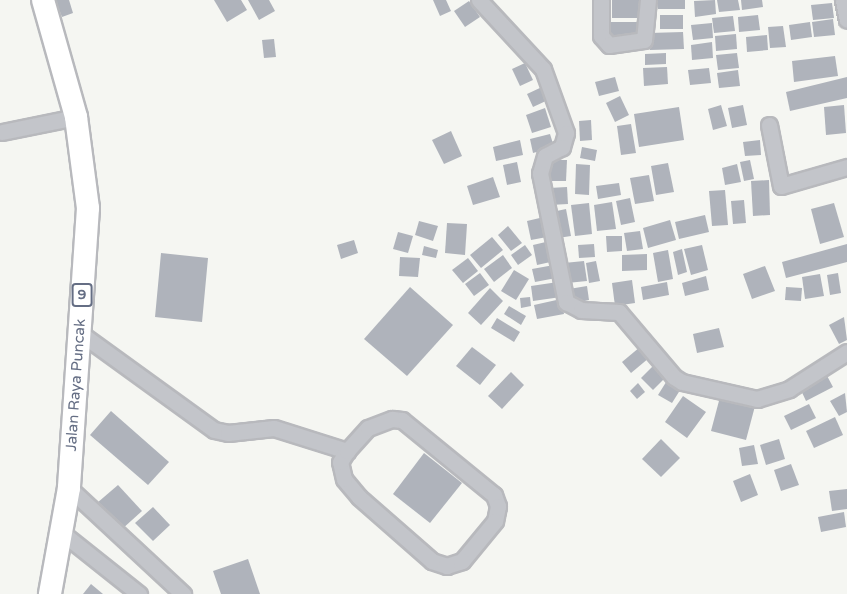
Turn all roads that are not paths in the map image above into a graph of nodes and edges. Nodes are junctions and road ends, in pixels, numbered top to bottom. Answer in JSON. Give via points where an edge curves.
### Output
{"nodes":[{"id":1,"x":44,"y":0,"type":"edge"},
{"id":2,"x":479,"y":0,"type":"edge"},
{"id":3,"x":601,"y":0,"type":"edge"},
{"id":4,"x":648,"y":0,"type":"edge"},
{"id":5,"x":843,"y":0,"type":"edge"},
{"id":6,"x":847,"y":20,"type":"edge"},
{"id":7,"x":76,"y":117,"type":"junction"},
{"id":8,"x":769,"y":125,"type":"dead end"},
{"id":9,"x":2,"y":132,"type":"dead end"},
{"id":10,"x":847,"y":167,"type":"edge"},
{"id":11,"x":80,"y":333,"type":"junction"},
{"id":12,"x":847,"y":352,"type":"edge"},
{"id":13,"x":347,"y":451,"type":"junction"},
{"id":14,"x":69,"y":488,"type":"junction"},
{"id":15,"x":61,"y":532,"type":"junction"},
{"id":16,"x":136,"y":593,"type":"edge"},
{"id":17,"x":50,"y":594,"type":"edge"},
{"id":18,"x":183,"y":594,"type":"edge"}],
"edges":[{"from":1,"to":7,"type":"highway","name":"Jalan Raya Puncak","number":"9"},
{"from":2,"to":12,"type":"street","via":[[543,69],[566,133],[562,147],[545,156],[540,174],[566,302],[581,310],[618,312],[674,377],[757,399],[773,396]]},
{"from":3,"to":4,"type":"street","via":[[601,36],[609,45],[644,40]]},
{"from":5,"to":6,"type":"street"},
{"from":7,"to":9,"type":"street"},
{"from":7,"to":11,"type":"highway","name":"Jalan Raya Puncak","number":"9","via":[[88,208]]},
{"from":8,"to":10,"type":"street","via":[[781,186]]},
{"from":11,"to":13,"type":"street","via":[[214,430],[228,433],[274,428]]},
{"from":11,"to":14,"type":"highway","name":"Jalan Raya Puncak","number":"9"},
{"from":13,"to":13,"type":"street","via":[[374,423],[402,420],[489,489],[498,507],[495,520],[462,561],[447,566],[432,561],[352,490],[340,462]]},
{"from":14,"to":15,"type":"highway","name":"Jalan Raya Puncak","number":"9"},
{"from":14,"to":18,"type":"street"},
{"from":15,"to":16,"type":"street"},
{"from":15,"to":17,"type":"highway","name":"Jalan Raya Puncak","number":"9"}]}
